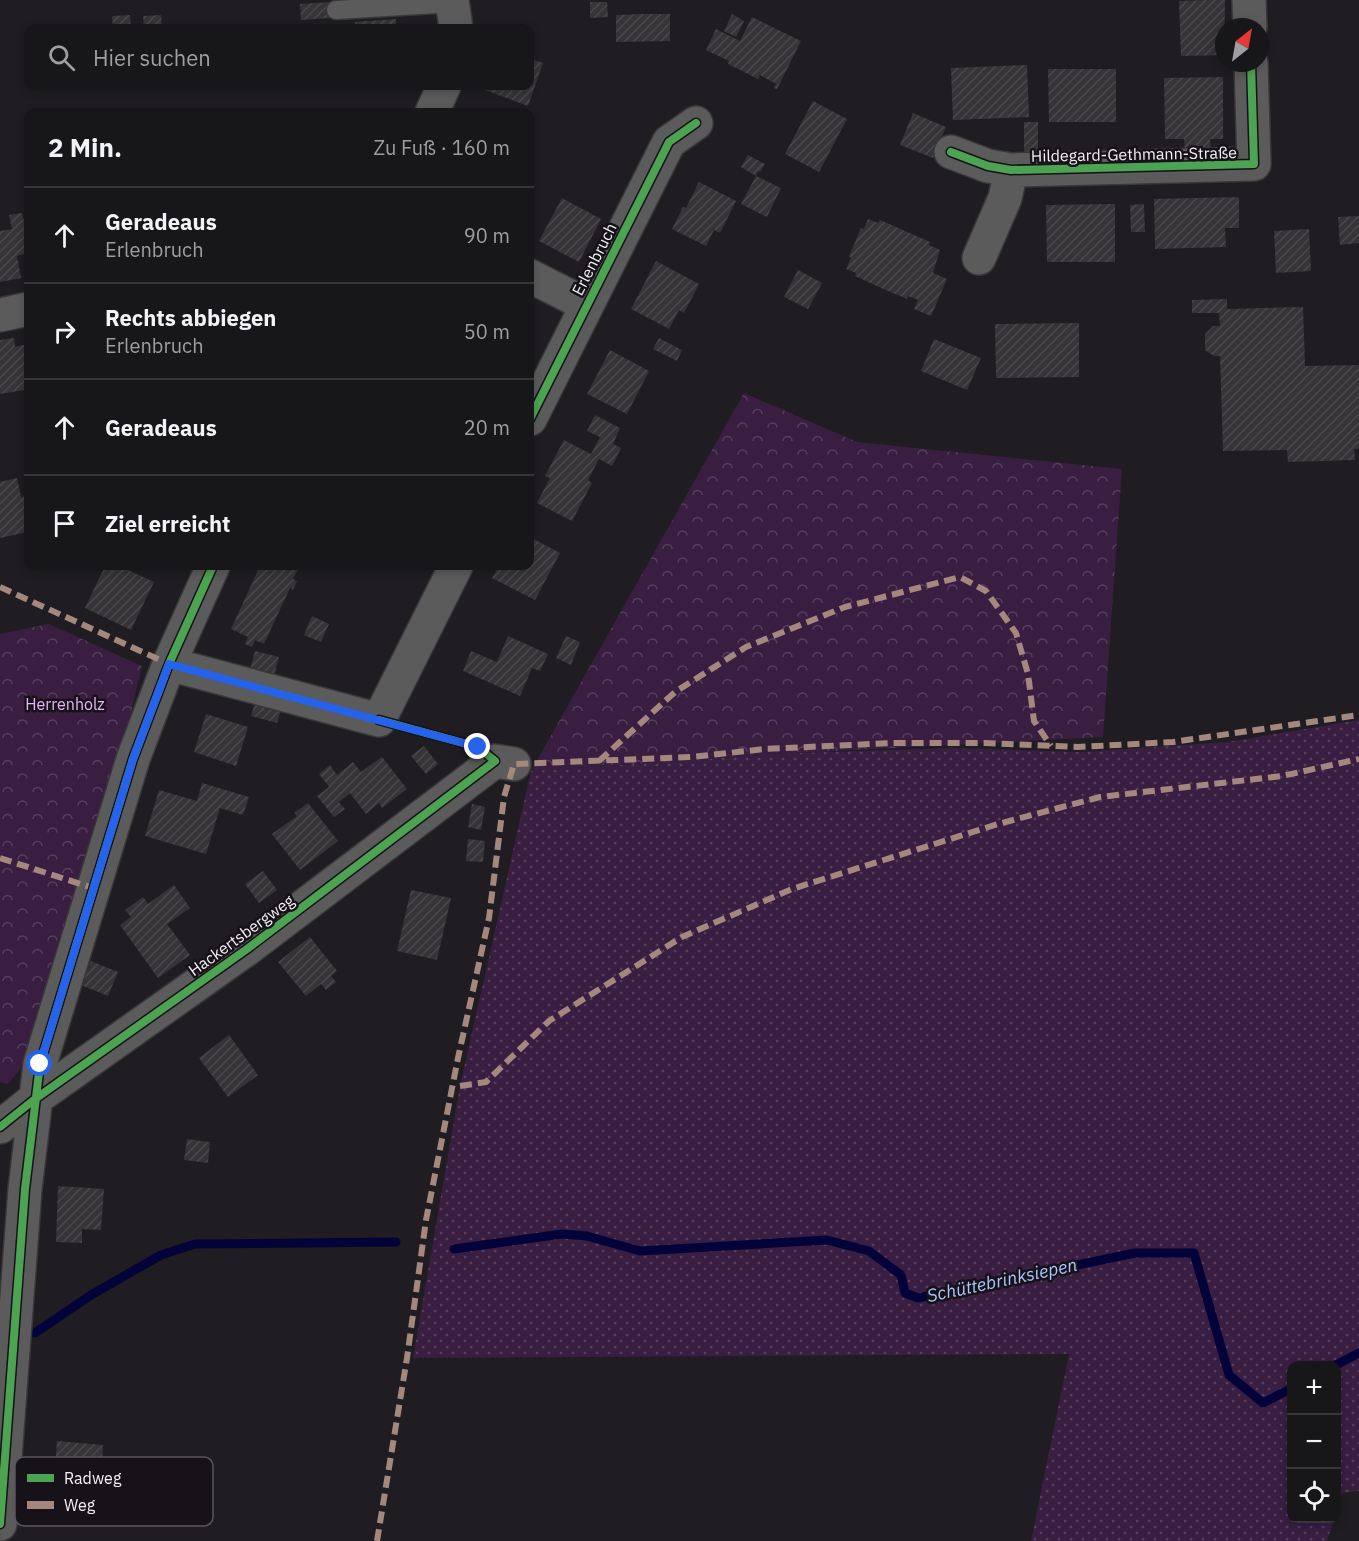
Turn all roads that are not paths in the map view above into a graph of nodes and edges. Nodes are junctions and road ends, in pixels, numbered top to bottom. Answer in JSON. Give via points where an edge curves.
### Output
{"nodes":[{"id":1,"x":1249,"y":0,"type":"edge"},
{"id":2,"x":336,"y":10,"type":"dead end"},
{"id":3,"x":454,"y":11,"type":"edge"},
{"id":4,"x":1250,"y":18,"type":"edge"},
{"id":5,"x":1251,"y":72,"type":"edge"},
{"id":6,"x":442,"y":90,"type":"edge"},
{"id":7,"x":434,"y":108,"type":"edge"},
{"id":8,"x":696,"y":123,"type":"dead end"},
{"id":9,"x":951,"y":152,"type":"dead end"},
{"id":10,"x":1011,"y":170,"type":"junction"},
{"id":11,"x":979,"y":258,"type":"dead end"},
{"id":12,"x":534,"y":278,"type":"edge"},
{"id":13,"x":586,"y":305,"type":"junction"},
{"id":14,"x":24,"y":310,"type":"edge"},
{"id":15,"x":0,"y":315,"type":"edge"},
{"id":16,"x":534,"y":411,"type":"edge"},
{"id":17,"x":211,"y":570,"type":"edge"},
{"id":18,"x":454,"y":570,"type":"edge"},
{"id":19,"x":169,"y":664,"type":"junction"},
{"id":20,"x":504,"y":763,"type":"dead end"},
{"id":21,"x":35,"y":1099,"type":"junction"},
{"id":22,"x":0,"y":1127,"type":"edge"},
{"id":23,"x":0,"y":1524,"type":"edge"}],
"edges":[{"from":1,"to":4,"type":"street"},
{"from":2,"to":3,"type":"lane"},
{"from":5,"to":10,"type":"street","name":"Hildegard-Gethmann-Straße","via":[[1254,164]]},
{"from":6,"to":7,"type":"street"},
{"from":8,"to":13,"type":"street","name":"Erlenbruch","via":[[669,141]]},
{"from":9,"to":10,"type":"street","name":"Hildegard-Gethmann-Straße"},
{"from":10,"to":11,"type":"street","name":"Hildegard-Gethmann-Straße","via":[[1005,198]]},
{"from":12,"to":13,"type":"street","name":"Erlenbruch"},
{"from":13,"to":16,"type":"street","name":"Erlenbruch"},
{"from":14,"to":15,"type":"street"},
{"from":17,"to":19,"type":"street"},
{"from":18,"to":19,"type":"street","via":[[379,720]]},
{"from":19,"to":21,"type":"street","via":[[133,759],[40,1064]]},
{"from":20,"to":21,"type":"street","name":"Hackertsbergweg"},
{"from":21,"to":22,"type":"street","name":"Hackertsbergweg"},
{"from":21,"to":23,"type":"street"}]}
